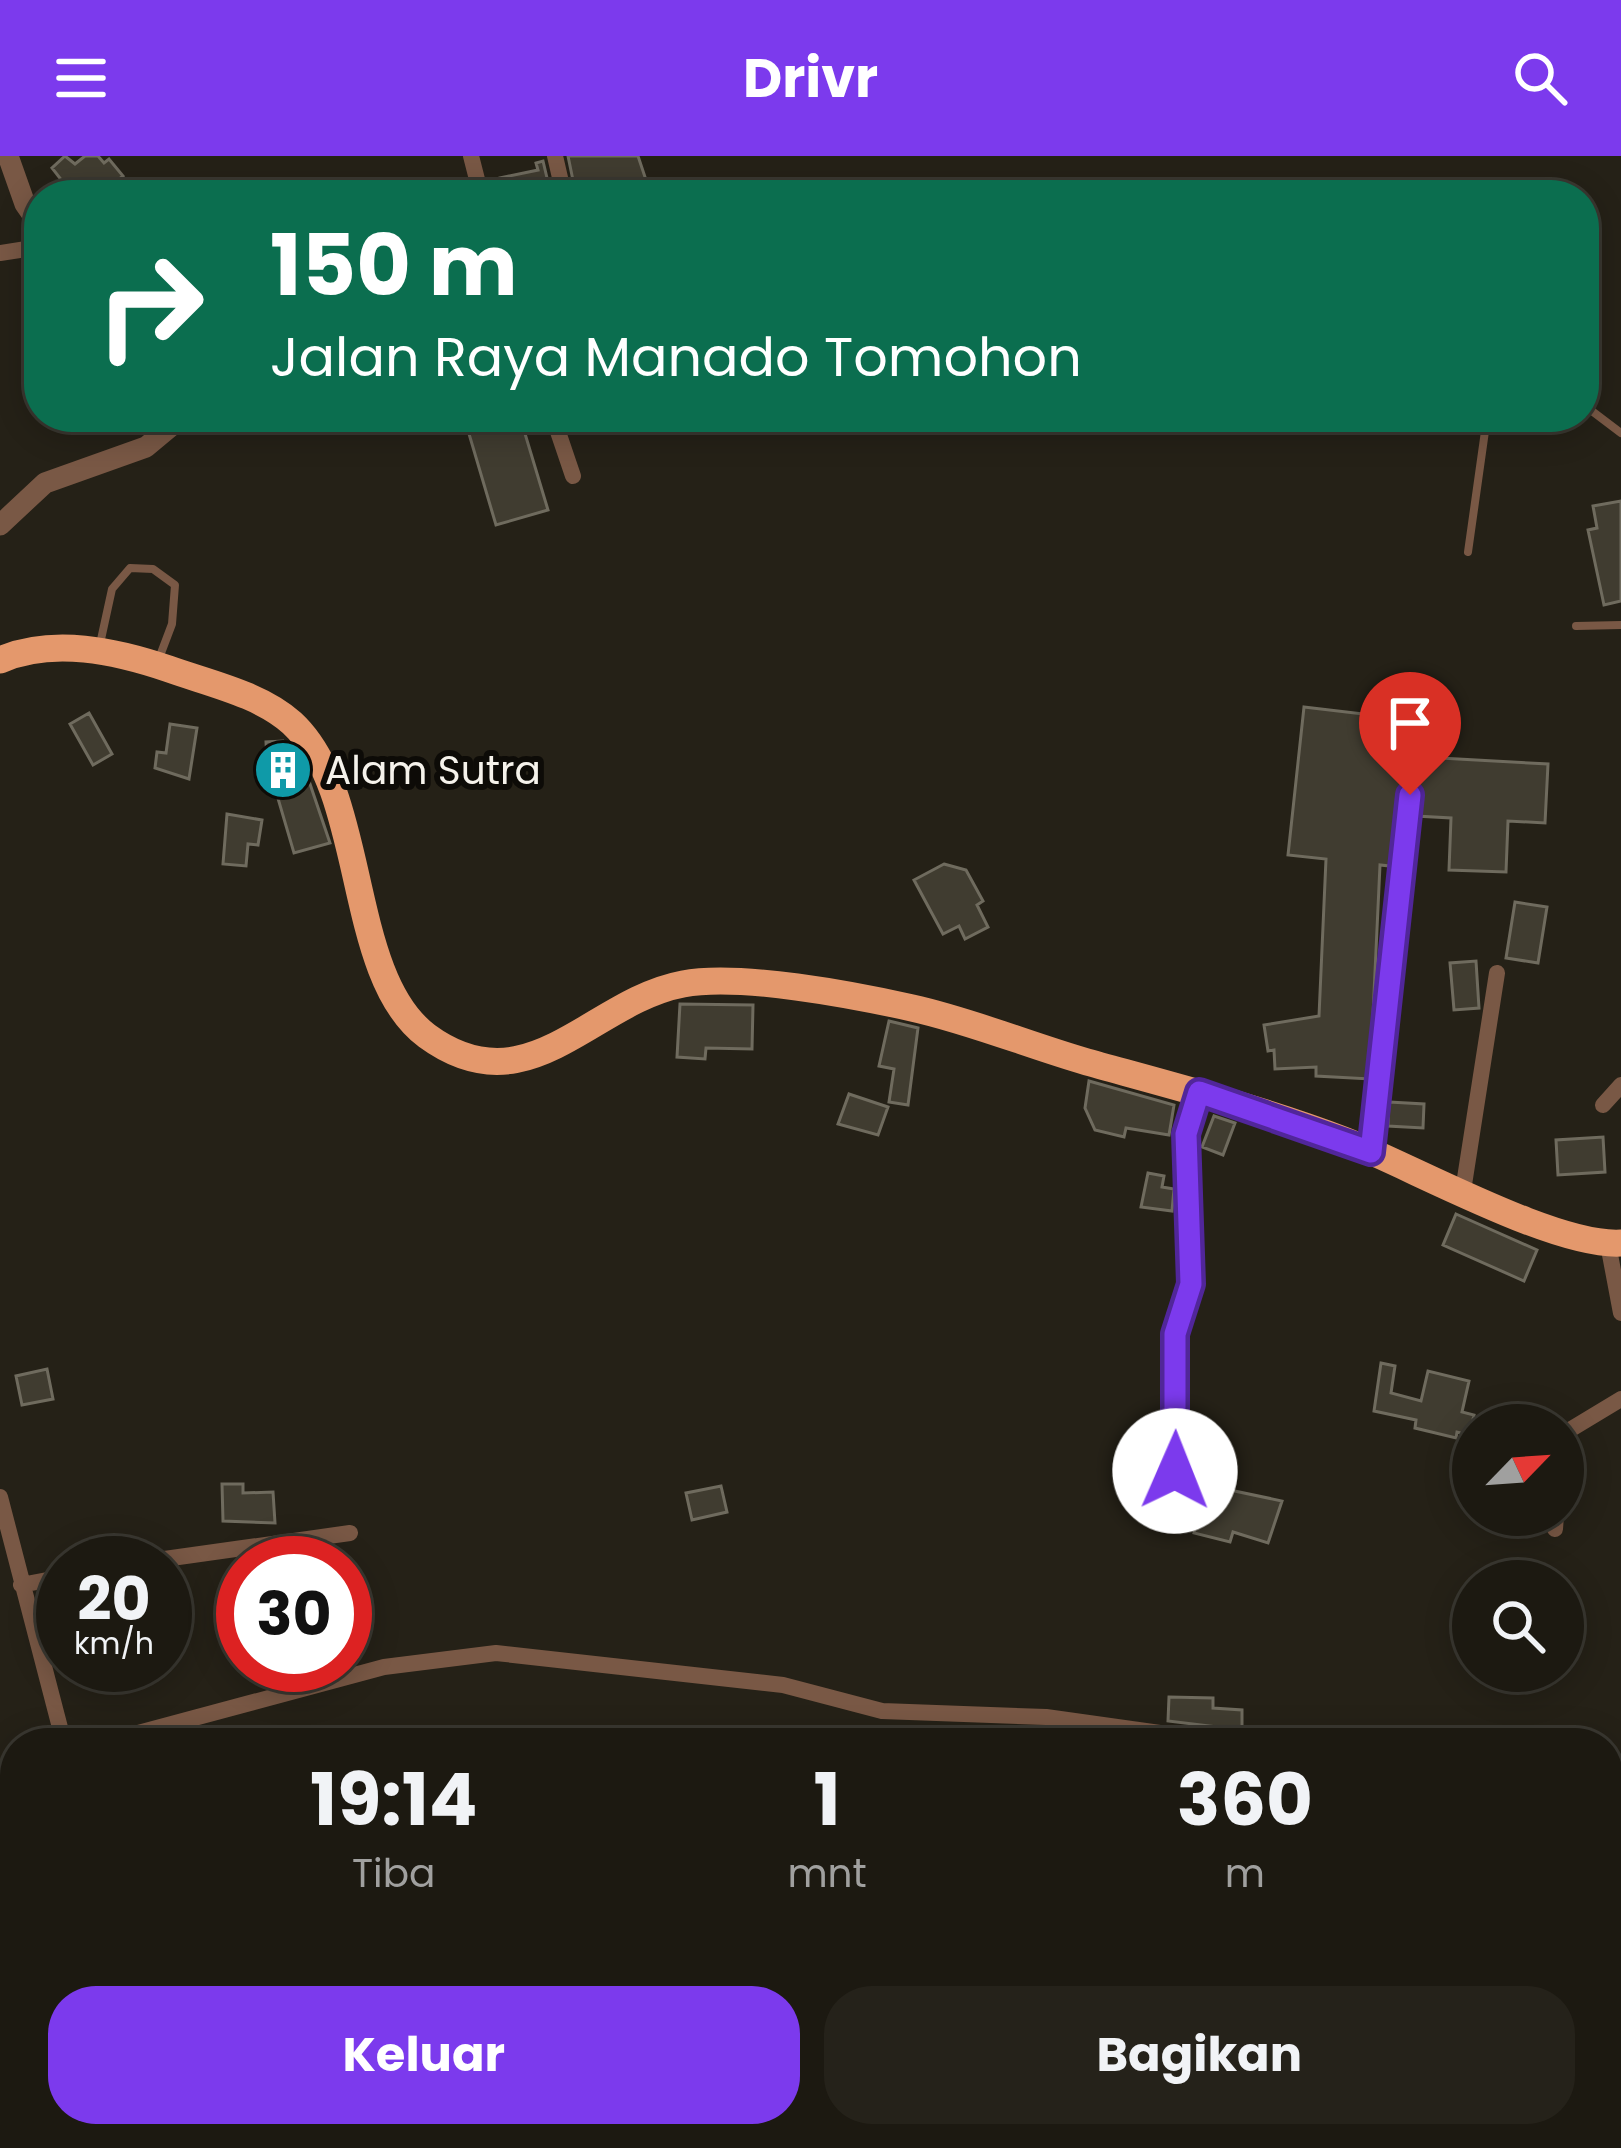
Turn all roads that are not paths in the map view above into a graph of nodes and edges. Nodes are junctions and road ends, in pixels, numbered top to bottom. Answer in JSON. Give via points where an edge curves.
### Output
{"nodes":[{"id":1,"x":8,"y":156,"type":"edge"},
{"id":2,"x":24,"y":201,"type":"edge"},
{"id":3,"x":171,"y":432,"type":"edge"},
{"id":4,"x":558,"y":432,"type":"edge"},
{"id":5,"x":1485,"y":432,"type":"edge"},
{"id":6,"x":572,"y":476,"type":"dead end"},
{"id":7,"x":0,"y":525,"type":"edge"},
{"id":8,"x":1468,"y":552,"type":"dead end"},
{"id":9,"x":1621,"y":625,"type":"edge"},
{"id":10,"x":1576,"y":626,"type":"dead end"},
{"id":11,"x":98,"y":651,"type":"junction"},
{"id":12,"x":0,"y":660,"type":"edge"},
{"id":13,"x":157,"y":665,"type":"junction"},
{"id":14,"x":1414,"y":758,"type":"dead end"},
{"id":15,"x":1497,"y":973,"type":"dead end"},
{"id":16,"x":1621,"y":1085,"type":"edge"},
{"id":17,"x":1199,"y":1092,"type":"junction"},
{"id":18,"x":1603,"y":1105,"type":"dead end"},
{"id":19,"x":1371,"y":1152,"type":"junction"},
{"id":20,"x":1463,"y":1191,"type":"junction"},
{"id":21,"x":1614,"y":1244,"type":"edge"},
{"id":22,"x":1621,"y":1313,"type":"edge"},
{"id":23,"x":1621,"y":1399,"type":"edge"},
{"id":24,"x":1584,"y":1421,"type":"edge"},
{"id":25,"x":0,"y":1497,"type":"edge"},
{"id":26,"x":1174,"y":1509,"type":"dead end"},
{"id":27,"x":350,"y":1533,"type":"dead end"},
{"id":28,"x":192,"y":1555,"type":"edge"},
{"id":29,"x":36,"y":1582,"type":"edge"},
{"id":30,"x":21,"y":1585,"type":"junction"},
{"id":31,"x":60,"y":1728,"type":"edge"},
{"id":32,"x":156,"y":1728,"type":"edge"},
{"id":33,"x":1125,"y":1728,"type":"edge"}],
"edges":[{"from":1,"to":2,"type":"street"},
{"from":3,"to":7,"type":"street","via":[[45,483]]},
{"from":4,"to":6,"type":"street"},
{"from":5,"to":8,"type":"lane"},
{"from":9,"to":10,"type":"lane"},
{"from":11,"to":12,"type":"highway","via":[[52,648]]},
{"from":11,"to":13,"type":"highway"},
{"from":11,"to":13,"type":"lane","via":[[112,589],[130,568],[152,569],[175,585]]},
{"from":13,"to":17,"type":"highway","via":[[281,715],[304,737],[327,777],[391,987],[417,1027],[462,1055],[529,1058],[648,996],[705,982],[914,1008]]},
{"from":14,"to":19,"type":"lane"},
{"from":15,"to":20,"type":"street"},
{"from":16,"to":18,"type":"street"},
{"from":17,"to":19,"type":"highway"},
{"from":17,"to":26,"type":"street","via":[[1186,1134],[1191,1284],[1175,1334]]},
{"from":19,"to":20,"type":"highway"},
{"from":20,"to":21,"type":"highway","via":[[1577,1240]]},
{"from":21,"to":22,"type":"street"},
{"from":23,"to":24,"type":"street"},
{"from":25,"to":30,"type":"street"},
{"from":27,"to":28,"type":"street"},
{"from":29,"to":30,"type":"street"},
{"from":30,"to":31,"type":"street"},
{"from":32,"to":33,"type":"street","via":[[384,1666],[496,1653],[737,1678],[882,1712]]}]}
